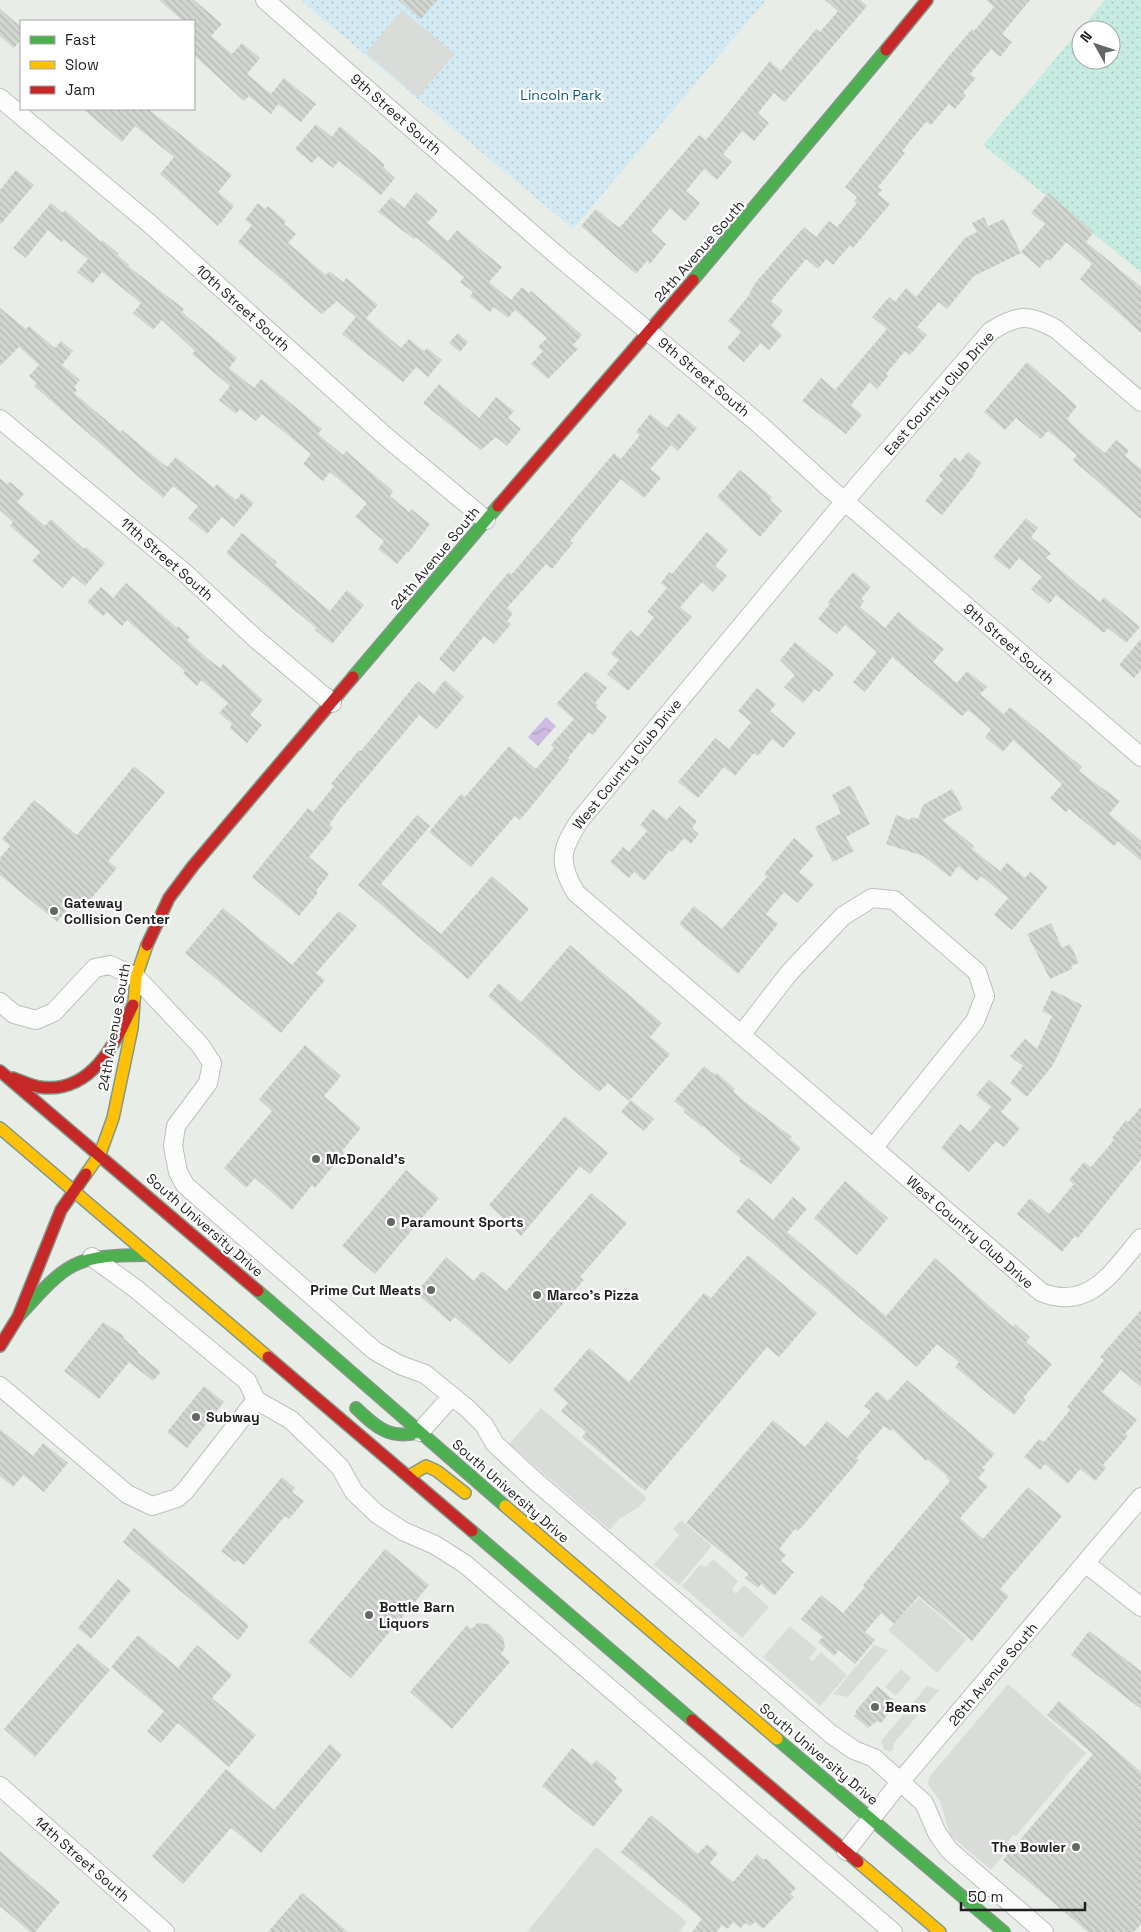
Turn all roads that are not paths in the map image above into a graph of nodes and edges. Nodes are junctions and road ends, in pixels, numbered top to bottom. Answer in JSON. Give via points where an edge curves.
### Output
{"nodes":[{"id":1,"x":265,"y":0,"type":"edge"},
{"id":2,"x":927,"y":0,"type":"edge"},
{"id":3,"x":0,"y":98,"type":"edge"},
{"id":4,"x":649,"y":331,"type":"junction"},
{"id":5,"x":1141,"y":402,"type":"edge"},
{"id":6,"x":0,"y":418,"type":"edge"},
{"id":7,"x":845,"y":501,"type":"junction"},
{"id":8,"x":486,"y":520,"type":"junction"},
{"id":9,"x":332,"y":703,"type":"junction"},
{"id":10,"x":1141,"y":757,"type":"edge"},
{"id":11,"x":136,"y":977,"type":"junction"},
{"id":12,"x":0,"y":1002,"type":"edge"},
{"id":13,"x":133,"y":1005,"type":"junction"},
{"id":14,"x":741,"y":1035,"type":"junction"},
{"id":15,"x":3,"y":1074,"type":"edge"},
{"id":16,"x":0,"y":1128,"type":"edge"},
{"id":17,"x":873,"y":1148,"type":"junction"},
{"id":18,"x":100,"y":1154,"type":"junction"},
{"id":19,"x":74,"y":1191,"type":"junction"},
{"id":20,"x":1141,"y":1238,"type":"edge"},
{"id":21,"x":147,"y":1255,"type":"junction"},
{"id":22,"x":92,"y":1257,"type":"junction"},
{"id":23,"x":18,"y":1317,"type":"junction"},
{"id":24,"x":0,"y":1346,"type":"edge"},
{"id":25,"x":262,"y":1352,"type":"junction"},
{"id":26,"x":282,"y":1353,"type":"dead end"},
{"id":27,"x":0,"y":1386,"type":"edge"},
{"id":28,"x":452,"y":1396,"type":"junction"},
{"id":29,"x":256,"y":1400,"type":"junction"},
{"id":30,"x":349,"y":1403,"type":"dead end"},
{"id":31,"x":420,"y":1432,"type":"junction"},
{"id":32,"x":409,"y":1476,"type":"junction"},
{"id":33,"x":1141,"y":1497,"type":"edge"},
{"id":34,"x":475,"y":1501,"type":"dead end"},
{"id":35,"x":521,"y":1534,"type":"dead end"},
{"id":36,"x":544,"y":1540,"type":"junction"},
{"id":37,"x":1085,"y":1563,"type":"junction"},
{"id":38,"x":1141,"y":1607,"type":"edge"},
{"id":39,"x":900,"y":1782,"type":"junction"},
{"id":40,"x":0,"y":1786,"type":"edge"},
{"id":41,"x":872,"y":1819,"type":"junction"},
{"id":42,"x":846,"y":1851,"type":"junction"},
{"id":43,"x":164,"y":1932,"type":"edge"},
{"id":44,"x":893,"y":1932,"type":"edge"},
{"id":45,"x":940,"y":1932,"type":"edge"},
{"id":46,"x":1004,"y":1932,"type":"edge"},
{"id":47,"x":1044,"y":1932,"type":"edge"}],
"edges":[{"from":1,"to":4,"type":"street","name":"9th Street South","via":[[553,252]]},
{"from":2,"to":4,"type":"main road","name":"24th Avenue South"},
{"from":3,"to":8,"type":"street","name":"10th Street South","via":[[150,224],[385,436]]},
{"from":4,"to":7,"type":"street","name":"9th Street South"},
{"from":4,"to":8,"type":"main road","name":"24th Avenue South"},
{"from":5,"to":7,"type":"street","name":"East Country Club Drive","via":[[1056,329],[1023,316],[1006,322],[982,341]]},
{"from":6,"to":9,"type":"street","name":"11th Street South","via":[[186,574]]},
{"from":7,"to":10,"type":"street","name":"9th Street South"},
{"from":7,"to":14,"type":"street","name":"West Country Club Drive","via":[[580,820],[568,838],[563,856],[566,876],[576,893]]},
{"from":8,"to":9,"type":"main road","name":"24th Avenue South"},
{"from":9,"to":11,"type":"main road","name":"24th Avenue South","via":[[169,898],[151,933]]},
{"from":11,"to":12,"type":"street","via":[[110,965],[95,968],[54,1012],[36,1020],[14,1014]]},
{"from":11,"to":13,"type":"main road","name":"24th Avenue South"},
{"from":11,"to":28,"type":"street","via":[[200,1045],[212,1063],[208,1083],[176,1126],[172,1146],[178,1172],[185,1185],[375,1351],[425,1374]]},
{"from":13,"to":15,"type":"main road","via":[[114,1046],[98,1069],[76,1083],[42,1088]]},
{"from":13,"to":18,"type":"main road","name":"24th Avenue South","via":[[132,1028],[113,1118]]},
{"from":14,"to":17,"type":"street","name":"West Country Club Drive"},
{"from":14,"to":17,"type":"street","via":[[789,972],[843,916],[872,898],[894,900],[902,906],[977,972],[985,996],[976,1021]]},
{"from":15,"to":18,"type":"main road","name":"South University Drive"},
{"from":16,"to":19,"type":"main road"},
{"from":17,"to":20,"type":"street","name":"West Country Club Drive","via":[[1041,1292],[1055,1298],[1088,1293],[1102,1284]]},
{"from":18,"to":19,"type":"main road","name":"24th Avenue South"},
{"from":18,"to":31,"type":"main road","name":"South University Drive"},
{"from":19,"to":21,"type":"main road"},
{"from":19,"to":23,"type":"main road","name":"24th Avenue South","via":[[61,1210]]},
{"from":21,"to":22,"type":"main road"},
{"from":21,"to":25,"type":"main road"},
{"from":22,"to":23,"type":"main road","via":[[75,1262]]},
{"from":22,"to":29,"type":"street","via":[[247,1381]]},
{"from":23,"to":24,"type":"main road"},
{"from":25,"to":26,"type":"main road"},
{"from":25,"to":32,"type":"main road"},
{"from":27,"to":29,"type":"street","via":[[123,1490],[152,1506],[177,1498],[185,1490]]},
{"from":28,"to":31,"type":"street"},
{"from":28,"to":39,"type":"street","via":[[484,1424],[495,1444],[533,1479],[831,1734],[854,1750],[874,1758]]},
{"from":29,"to":44,"type":"street","via":[[291,1420],[340,1467],[354,1492],[377,1514],[465,1564]]},
{"from":30,"to":31,"type":"main road","via":[[378,1428],[395,1436]]},
{"from":31,"to":36,"type":"main road","name":"South University Drive"},
{"from":32,"to":34,"type":"main road","via":[[426,1466]]},
{"from":32,"to":42,"type":"main road"},
{"from":33,"to":37,"type":"street","name":"26th Avenue South"},
{"from":35,"to":36,"type":"main road"},
{"from":36,"to":41,"type":"main road","name":"South University Drive"},
{"from":37,"to":38,"type":"street"},
{"from":37,"to":39,"type":"street","name":"26th Avenue South"},
{"from":39,"to":41,"type":"street","name":"26th Avenue South"},
{"from":39,"to":47,"type":"street","via":[[924,1802],[937,1833],[949,1850]]},
{"from":40,"to":43,"type":"street","name":"14th Street South"},
{"from":41,"to":42,"type":"street","name":"26th Avenue South"},
{"from":41,"to":46,"type":"main road","name":"South University Drive"},
{"from":42,"to":45,"type":"main road"}]}
